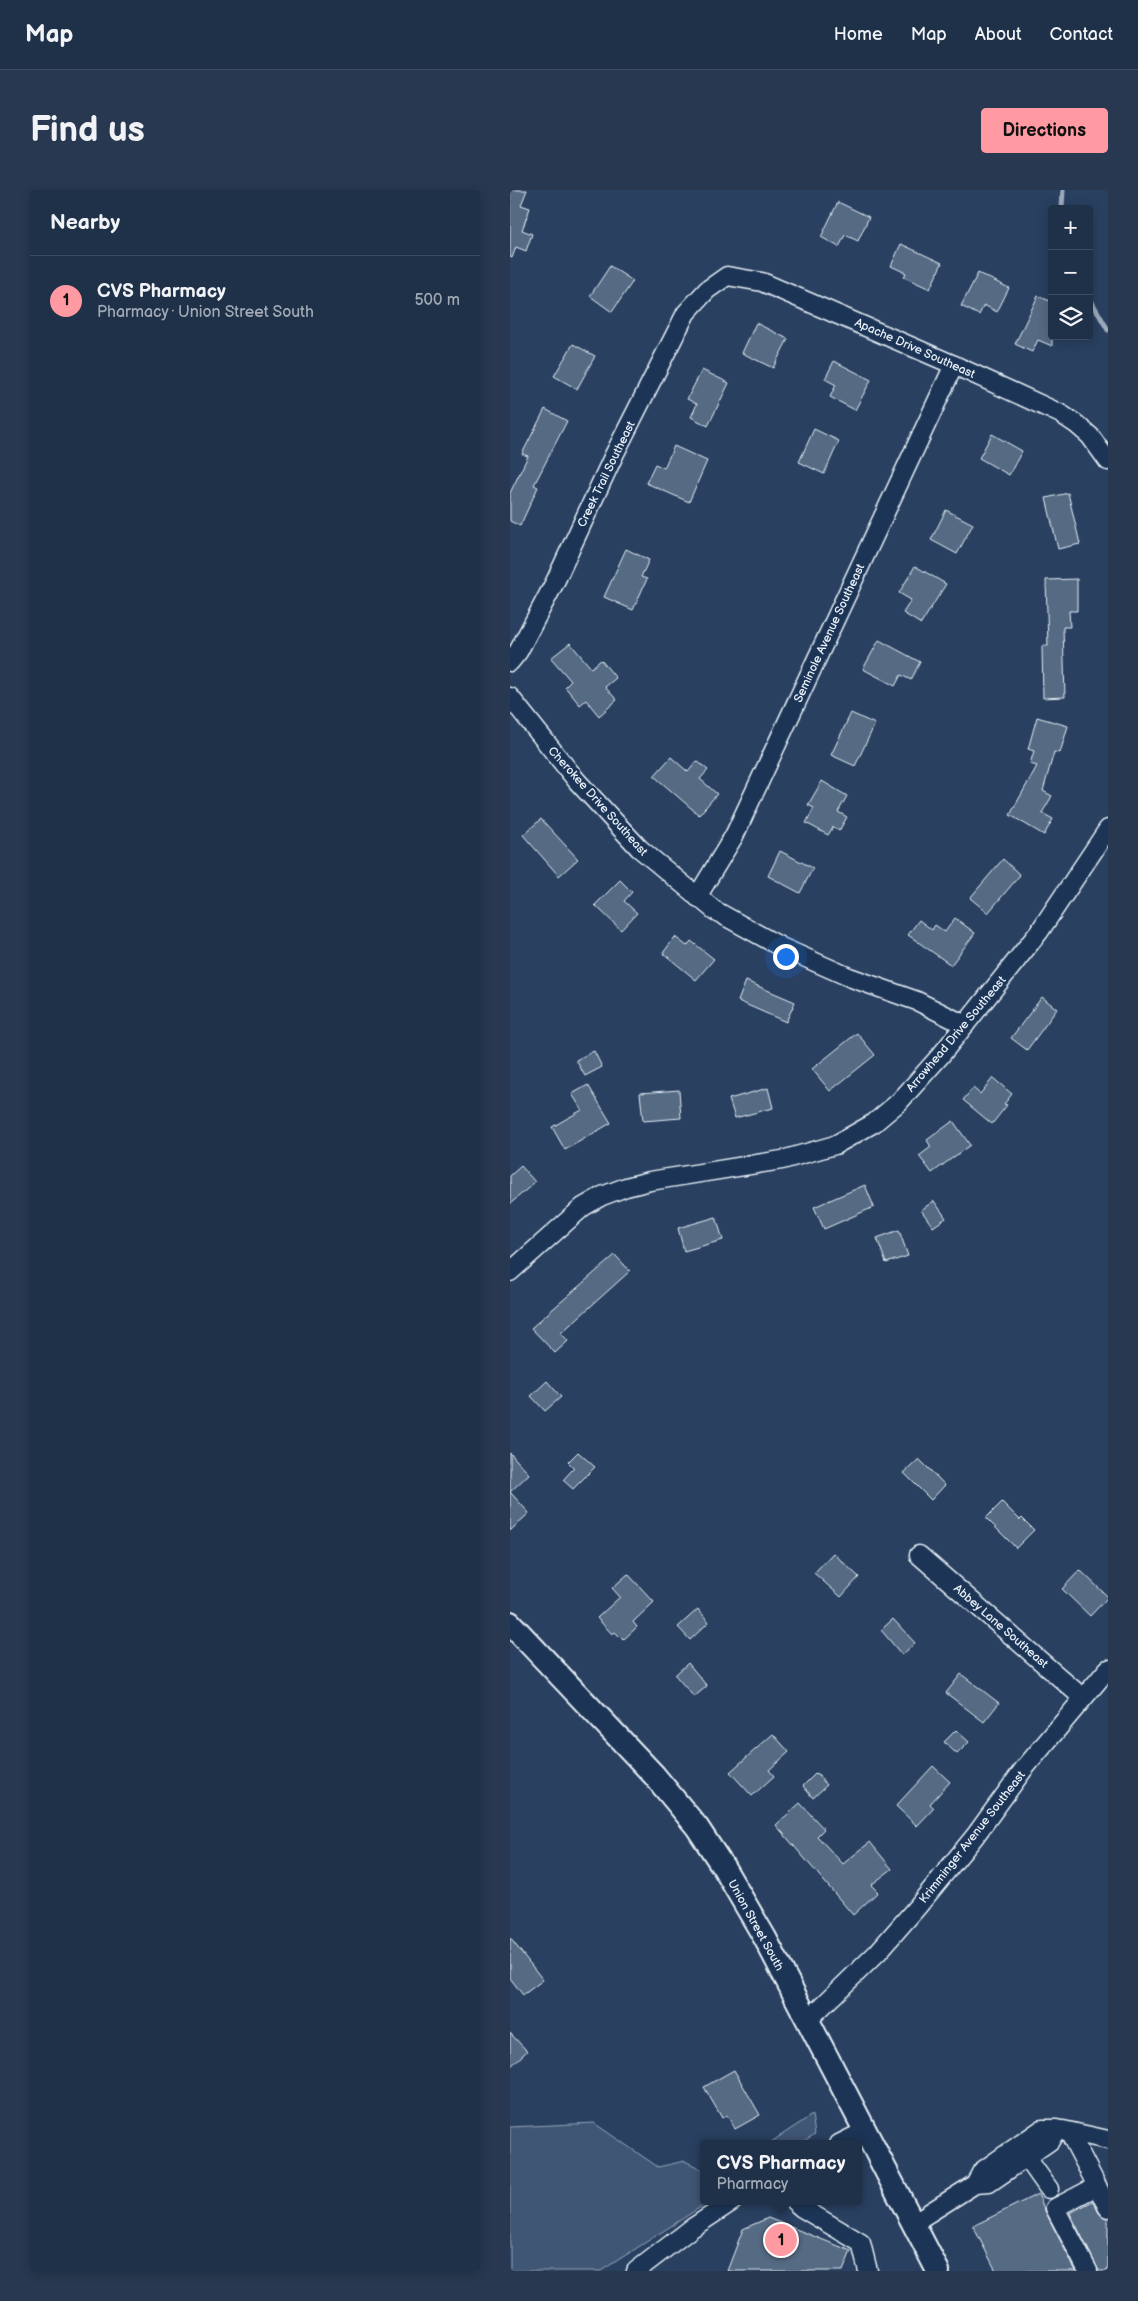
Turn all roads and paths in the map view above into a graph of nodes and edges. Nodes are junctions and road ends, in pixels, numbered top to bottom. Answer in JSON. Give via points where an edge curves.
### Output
{"nodes":[{"id":1,"x":707,"y":290,"type":"joint"},
{"id":2,"x":954,"y":365,"type":"junction"},
{"id":3,"x":1108,"y":461,"type":"edge"},
{"id":4,"x":510,"y":662,"type":"edge"},
{"id":5,"x":510,"y":697,"type":"edge"},
{"id":6,"x":1108,"y":830,"type":"edge"},
{"id":7,"x":697,"y":897,"type":"junction"},
{"id":8,"x":964,"y":1025,"type":"junction"},
{"id":9,"x":510,"y":1272,"type":"edge"},
{"id":10,"x":919,"y":1554,"type":"dead end"},
{"id":11,"x":510,"y":1623,"type":"edge"},
{"id":12,"x":1108,"y":1669,"type":"edge"},
{"id":13,"x":1083,"y":1698,"type":"junction"},
{"id":14,"x":808,"y":2020,"type":"junction"},
{"id":15,"x":1063,"y":2130,"type":"junction"},
{"id":16,"x":865,"y":2131,"type":"junction"},
{"id":17,"x":847,"y":2140,"type":"edge"},
{"id":18,"x":1108,"y":2140,"type":"edge"},
{"id":19,"x":1023,"y":2151,"type":"junction"},
{"id":20,"x":1097,"y":2186,"type":"junction"},
{"id":21,"x":1049,"y":2189,"type":"dead end"},
{"id":22,"x":727,"y":2205,"type":"edge"},
{"id":23,"x":799,"y":2205,"type":"edge"},
{"id":24,"x":1108,"y":2208,"type":"edge"},
{"id":25,"x":913,"y":2223,"type":"junction"},
{"id":26,"x":649,"y":2268,"type":"edge"},
{"id":27,"x":868,"y":2271,"type":"edge"},
{"id":28,"x":938,"y":2271,"type":"edge"},
{"id":29,"x":1088,"y":2271,"type":"edge"}],
"edges":[{"from":1,"to":2,"type":"street","name":"Apache Drive Southeast","via":[[727,276],[762,282]]},
{"from":1,"to":4,"type":"street","name":"Creek Trail Southeast","via":[[686,313],[614,455],[555,582]]},
{"from":2,"to":3,"type":"street","name":"Apache Drive Southeast","via":[[1068,419],[1090,436]]},
{"from":2,"to":7,"type":"street","name":"Seminole Avenue Southeast","via":[[734,836]]},
{"from":5,"to":7,"type":"street","name":"Cherokee Drive Southeast","via":[[577,781],[632,841]]},
{"from":6,"to":8,"type":"street","name":"Arrowhead Drive Southeast","via":[[1039,932]]},
{"from":7,"to":8,"type":"street","name":"Cherokee Drive Southeast","via":[[781,947],[849,977],[917,1001]]},
{"from":8,"to":9,"type":"street","name":"Arrowhead Drive Southeast","via":[[942,1055],[899,1102],[874,1123],[835,1144],[782,1160],[626,1187],[583,1207]]},
{"from":10,"to":13,"type":"street","name":"Abbey Lane Southeast"},
{"from":11,"to":14,"type":"main road","name":"Union Street South","via":[[654,1775],[697,1827],[765,1938]]},
{"from":12,"to":13,"type":"street","name":"Krimminger Avenue Southeast"},
{"from":13,"to":14,"type":"street","name":"Krimminger Avenue Southeast","via":[[918,1906],[878,1952]]},
{"from":14,"to":16,"type":"main road","name":"Union Street South"},
{"from":15,"to":18,"type":"street"},
{"from":15,"to":19,"type":"street","via":[[1050,2141]]},
{"from":15,"to":20,"type":"street"},
{"from":16,"to":17,"type":"street"},
{"from":16,"to":25,"type":"main road","name":"Union Street South"},
{"from":19,"to":21,"type":"street"},
{"from":19,"to":25,"type":"street","via":[[988,2184],[975,2184]]},
{"from":20,"to":24,"type":"street"},
{"from":20,"to":29,"type":"street","via":[[1055,2208]]},
{"from":22,"to":26,"type":"street","via":[[692,2228]]},
{"from":23,"to":27,"type":"street","via":[[860,2243]]},
{"from":25,"to":28,"type":"main road","name":"Union Street South"}]}
